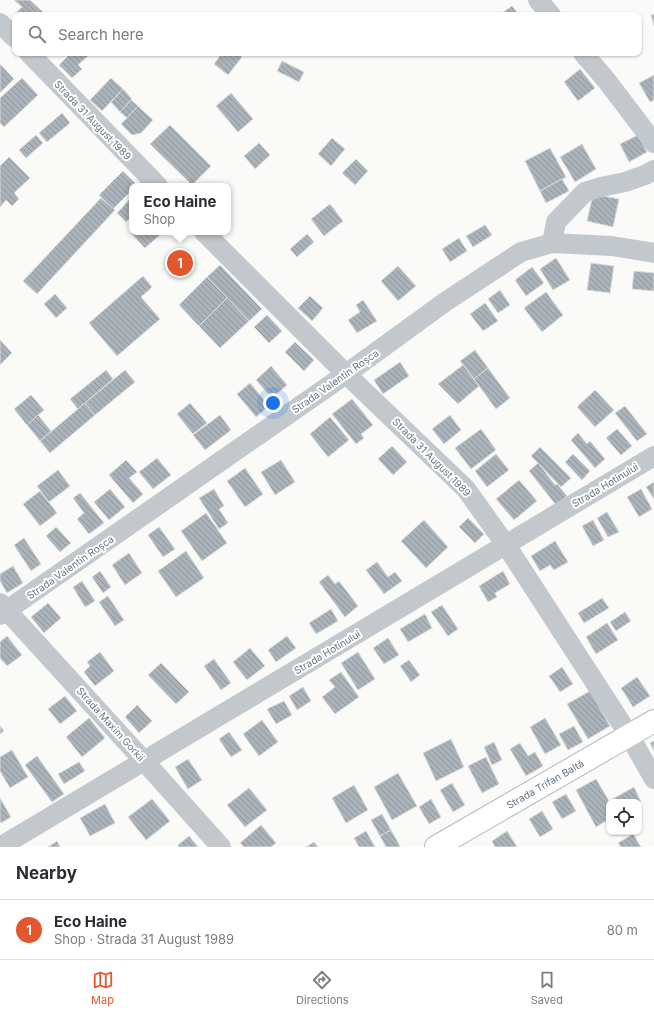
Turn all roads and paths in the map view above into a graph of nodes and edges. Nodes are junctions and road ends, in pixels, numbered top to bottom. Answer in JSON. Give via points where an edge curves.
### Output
{"nodes":[{"id":1,"x":538,"y":0,"type":"edge"},
{"id":2,"x":548,"y":12,"type":"edge"},
{"id":3,"x":0,"y":23,"type":"edge"},
{"id":4,"x":12,"y":35,"type":"edge"},
{"id":5,"x":32,"y":56,"type":"edge"},
{"id":6,"x":586,"y":56,"type":"edge"},
{"id":7,"x":654,"y":143,"type":"edge"},
{"id":8,"x":654,"y":170,"type":"edge"},
{"id":9,"x":155,"y":183,"type":"edge"},
{"id":10,"x":207,"y":235,"type":"edge"},
{"id":11,"x":552,"y":243,"type":"junction"},
{"id":12,"x":654,"y":253,"type":"edge"},
{"id":13,"x":346,"y":374,"type":"junction"},
{"id":14,"x":654,"y":456,"type":"edge"},
{"id":15,"x":506,"y":545,"type":"junction"},
{"id":16,"x":2,"y":610,"type":"edge"},
{"id":17,"x":654,"y":721,"type":"edge"},
{"id":18,"x":629,"y":735,"type":"junction"},
{"id":19,"x":144,"y":761,"type":"junction"},
{"id":20,"x":654,"y":779,"type":"edge"},
{"id":21,"x":0,"y":847,"type":"edge"},
{"id":22,"x":220,"y":847,"type":"edge"},
{"id":23,"x":436,"y":847,"type":"edge"}],
"edges":[{"from":1,"to":2,"type":"street"},
{"from":3,"to":4,"type":"street"},
{"from":5,"to":9,"type":"street","name":"Strada 31 August 1989"},
{"from":6,"to":7,"type":"street"},
{"from":8,"to":11,"type":"street","via":[[625,182],[585,192],[556,222]]},
{"from":10,"to":13,"type":"street","name":"Strada 31 August 1989"},
{"from":11,"to":12,"type":"street","name":"Strada Valentin Roșca","via":[[612,246]]},
{"from":11,"to":13,"type":"street","name":"Strada Valentin Roșca","via":[[521,252],[445,302]]},
{"from":13,"to":15,"type":"street","name":"Strada 31 August 1989","via":[[466,489]]},
{"from":13,"to":16,"type":"street","name":"Strada Valentin Roșca"},
{"from":14,"to":15,"type":"street","name":"Strada Hotinului"},
{"from":15,"to":18,"type":"street","name":"Strada 31 August 1989"},
{"from":15,"to":19,"type":"street","name":"Strada Hotinului"},
{"from":16,"to":19,"type":"street","name":"Strada Maxim Gorkii"},
{"from":17,"to":18,"type":"main road","name":"Strada Trifan Baltă"},
{"from":18,"to":20,"type":"street","name":"Strada 31 August 1989"},
{"from":18,"to":23,"type":"main road","name":"Strada Trifan Baltă"},
{"from":19,"to":21,"type":"street","name":"Strada Hotinului"},
{"from":19,"to":22,"type":"street","name":"Strada Maxim Gorkii"}]}
